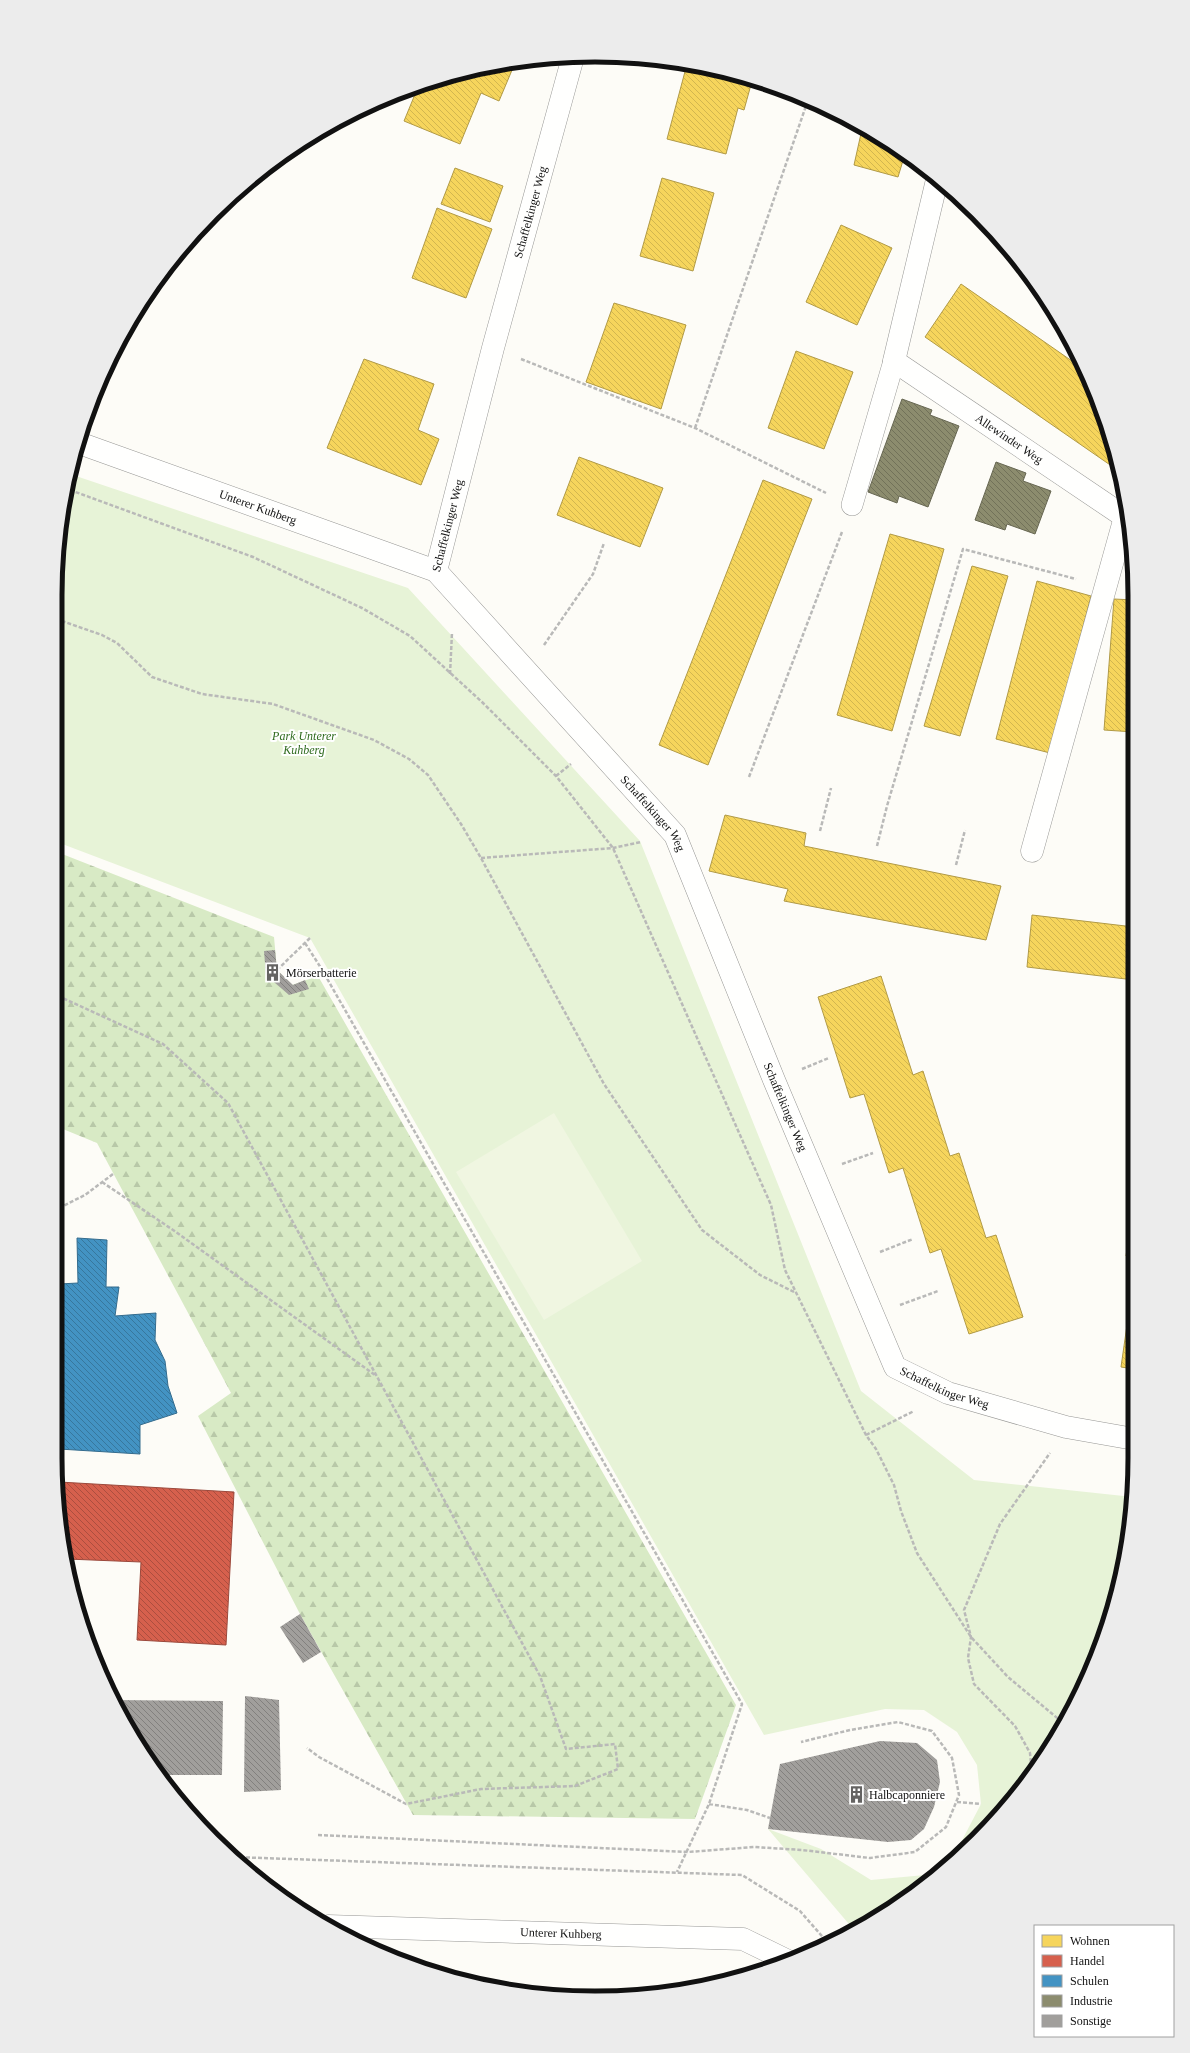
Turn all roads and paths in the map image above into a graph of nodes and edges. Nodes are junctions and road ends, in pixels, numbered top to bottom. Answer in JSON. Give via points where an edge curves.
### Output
{"nodes":[{"id":1,"x":571,"y":63,"type":"edge"},
{"id":2,"x":806,"y":106,"type":"edge"},
{"id":3,"x":935,"y":185,"type":"edge"},
{"id":4,"x":493,"y":348,"type":"junction"},
{"id":5,"x":894,"y":361,"type":"junction"},
{"id":6,"x":695,"y":428,"type":"junction"},
{"id":7,"x":84,"y":445,"type":"edge"},
{"id":8,"x":72,"y":491,"type":"edge"},
{"id":9,"x":852,"y":505,"type":"junction"},
{"id":10,"x":1121,"y":515,"type":"edge"},
{"id":11,"x":1123,"y":524,"type":"edge"},
{"id":12,"x":604,"y":544,"type":"dead end"},
{"id":13,"x":436,"y":571,"type":"junction"},
{"id":14,"x":1105,"y":587,"type":"junction"},
{"id":15,"x":62,"y":621,"type":"edge"},
{"id":16,"x":525,"y":669,"type":"junction"},
{"id":17,"x":749,"y":777,"type":"dead end"},
{"id":18,"x":832,"y":788,"type":"dead end"},
{"id":19,"x":965,"y":830,"type":"dead end"},
{"id":20,"x":820,"y":831,"type":"dead end"},
{"id":21,"x":675,"y":835,"type":"junction"},
{"id":22,"x":877,"y":846,"type":"dead end"},
{"id":23,"x":613,"y":848,"type":"junction"},
{"id":24,"x":1032,"y":851,"type":"dead end"},
{"id":25,"x":480,"y":858,"type":"junction"},
{"id":26,"x":956,"y":865,"type":"dead end"},
{"id":27,"x":310,"y":938,"type":"dead end"},
{"id":28,"x":305,"y":943,"type":"junction"},
{"id":29,"x":277,"y":970,"type":"dead end"},
{"id":30,"x":62,"y":998,"type":"edge"},
{"id":31,"x":113,"y":1174,"type":"dead end"},
{"id":32,"x":102,"y":1182,"type":"junction"},
{"id":33,"x":62,"y":1206,"type":"edge"},
{"id":34,"x":913,"y":1239,"type":"dead end"},
{"id":35,"x":851,"y":1262,"type":"junction"},
{"id":36,"x":938,"y":1291,"type":"dead end"},
{"id":37,"x":796,"y":1293,"type":"junction"},
{"id":38,"x":874,"y":1316,"type":"junction"},
{"id":39,"x":375,"y":1375,"type":"junction"},
{"id":40,"x":948,"y":1394,"type":"junction"},
{"id":41,"x":1066,"y":1427,"type":"junction"},
{"id":42,"x":866,"y":1435,"type":"junction"},
{"id":43,"x":1128,"y":1438,"type":"edge"},
{"id":44,"x":971,"y":1637,"type":"junction"},
{"id":45,"x":1059,"y":1720,"type":"edge"},
{"id":46,"x":802,"y":1742,"type":"dead end"},
{"id":47,"x":307,"y":1748,"type":"dead end"},
{"id":48,"x":1031,"y":1764,"type":"edge"},
{"id":49,"x":957,"y":1802,"type":"junction"},
{"id":50,"x":709,"y":1804,"type":"junction"},
{"id":51,"x":981,"y":1804,"type":"dead end"},
{"id":52,"x":770,"y":1818,"type":"dead end"},
{"id":53,"x":318,"y":1835,"type":"dead end"},
{"id":54,"x":688,"y":1852,"type":"junction"},
{"id":55,"x":242,"y":1857,"type":"edge"},
{"id":56,"x":677,"y":1872,"type":"junction"},
{"id":57,"x":340,"y":1926,"type":"edge"},
{"id":58,"x":824,"y":1939,"type":"edge"},
{"id":59,"x":781,"y":1957,"type":"edge"}],
"edges":[{"from":1,"to":4,"type":"street","name":"Schaffelkinger Weg"},
{"from":2,"to":6,"type":"path"},
{"from":3,"to":5,"type":"street"},
{"from":4,"to":6,"type":"path"},
{"from":4,"to":13,"type":"street","name":"Schaffelkinger Weg"},
{"from":5,"to":9,"type":"lane"},
{"from":5,"to":10,"type":"street","name":"Allewinder Weg"},
{"from":6,"to":9,"type":"path"},
{"from":7,"to":13,"type":"street","name":"Unterer Kuhberg"},
{"from":8,"to":23,"type":"path","via":[[253,557],[362,608],[410,636],[482,702],[556,776]]},
{"from":9,"to":17,"type":"path"},
{"from":11,"to":14,"type":"street"},
{"from":12,"to":16,"type":"path","via":[[593,574],[556,630]]},
{"from":13,"to":16,"type":"street","name":"Schaffelkinger Weg"},
{"from":14,"to":22,"type":"path","via":[[963,549]]},
{"from":14,"to":24,"type":"street"},
{"from":15,"to":25,"type":"path","via":[[102,635],[117,644],[152,677],[202,694],[273,704],[374,740],[409,759],[428,775]]},
{"from":16,"to":21,"type":"street","name":"Schaffelkinger Weg"},
{"from":18,"to":20,"type":"path"},
{"from":19,"to":26,"type":"path"},
{"from":21,"to":23,"type":"path"},
{"from":21,"to":35,"type":"street","name":"Schaffelkinger Weg"},
{"from":23,"to":25,"type":"path"},
{"from":23,"to":37,"type":"path","via":[[771,1205],[785,1270]]},
{"from":25,"to":37,"type":"path","via":[[604,1084],[702,1230],[760,1274]]},
{"from":27,"to":28,"type":"path"},
{"from":28,"to":29,"type":"path"},
{"from":28,"to":50,"type":"path","via":[[742,1704]]},
{"from":30,"to":39,"type":"path","via":[[163,1044],[228,1103]]},
{"from":31,"to":32,"type":"path"},
{"from":32,"to":33,"type":"path","via":[[85,1195]]},
{"from":32,"to":39,"type":"path"},
{"from":34,"to":35,"type":"path"},
{"from":35,"to":38,"type":"street","name":"Schaffelkinger Weg"},
{"from":36,"to":38,"type":"path"},
{"from":37,"to":42,"type":"path"},
{"from":38,"to":40,"type":"street","name":"Schaffelkinger Weg","via":[[895,1367]]},
{"from":39,"to":47,"type":"path","via":[[540,1676],[566,1749],[615,1744],[618,1768],[575,1786],[481,1789],[406,1804]]},
{"from":40,"to":41,"type":"street","name":"Schaffelkinger Weg"},
{"from":40,"to":42,"type":"path"},
{"from":41,"to":43,"type":"street","name":"Schaffelkinger Weg"},
{"from":41,"to":44,"type":"path","via":[[1000,1524],[964,1610]]},
{"from":42,"to":44,"type":"path","via":[[876,1448],[894,1486],[917,1553]]},
{"from":44,"to":45,"type":"path","via":[[1008,1677]]},
{"from":44,"to":48,"type":"path","via":[[968,1658],[974,1684],[1015,1726],[1030,1753]]},
{"from":46,"to":49,"type":"path","via":[[898,1722],[932,1731],[952,1758],[959,1795]]},
{"from":49,"to":51,"type":"path"},
{"from":49,"to":54,"type":"path","via":[[946,1827],[915,1852],[870,1858],[754,1847]]},
{"from":50,"to":52,"type":"path","via":[[747,1810]]},
{"from":50,"to":54,"type":"path"},
{"from":53,"to":54,"type":"path"},
{"from":54,"to":56,"type":"path"},
{"from":55,"to":56,"type":"path"},
{"from":56,"to":58,"type":"path","via":[[742,1875],[800,1911]]},
{"from":57,"to":59,"type":"street","name":"Unterer Kuhberg","via":[[744,1939]]}]}
